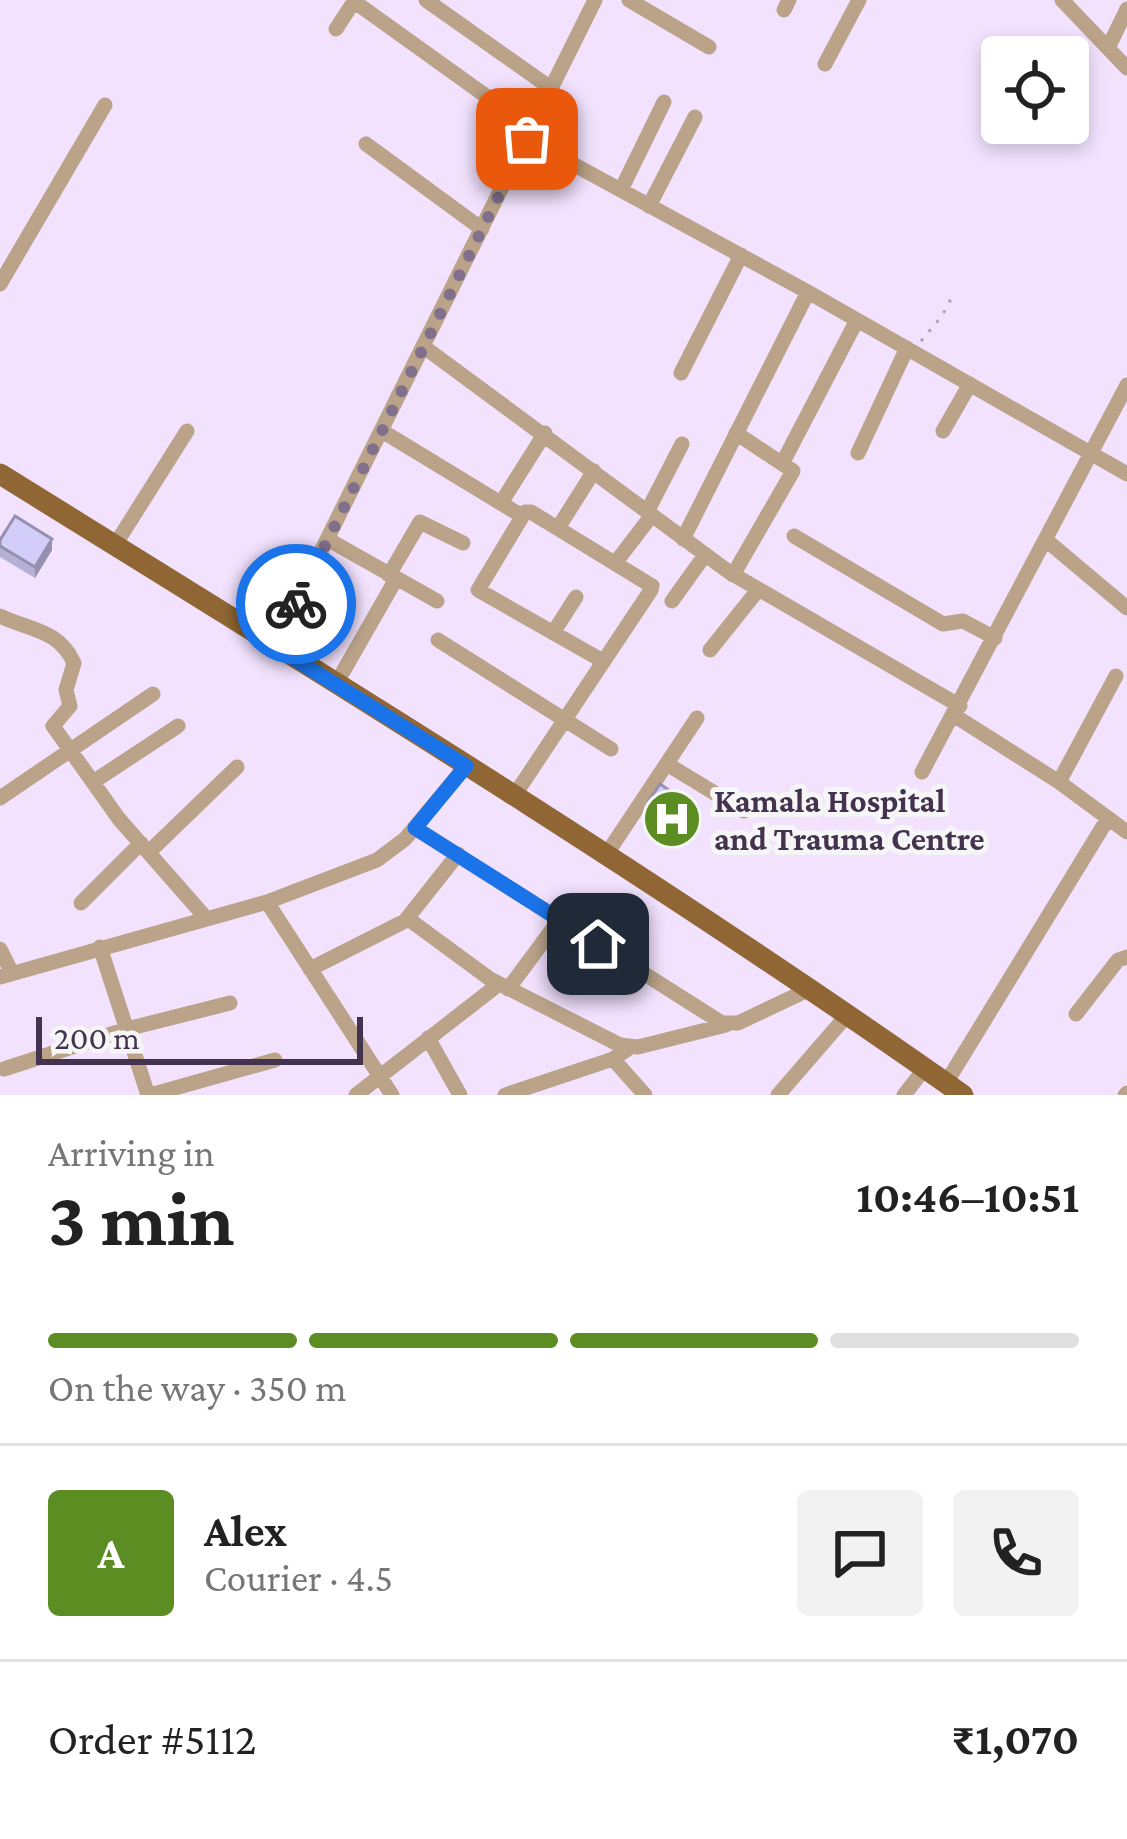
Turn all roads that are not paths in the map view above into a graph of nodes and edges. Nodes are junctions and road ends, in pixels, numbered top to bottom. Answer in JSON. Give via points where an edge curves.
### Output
{"nodes":[{"id":1,"x":427,"y":0,"type":"edge"},
{"id":2,"x":595,"y":0,"type":"edge"},
{"id":3,"x":629,"y":0,"type":"edge"},
{"id":4,"x":859,"y":0,"type":"edge"},
{"id":5,"x":1068,"y":2,"type":"edge"},
{"id":6,"x":1127,"y":9,"type":"edge"},
{"id":7,"x":336,"y":29,"type":"dead end"},
{"id":8,"x":709,"y":47,"type":"dead end"},
{"id":9,"x":1108,"y":48,"type":"junction"},
{"id":10,"x":825,"y":64,"type":"dead end"},
{"id":11,"x":1127,"y":68,"type":"edge"},
{"id":12,"x":552,"y":89,"type":"junction"},
{"id":13,"x":664,"y":102,"type":"dead end"},
{"id":14,"x":105,"y":105,"type":"dead end"},
{"id":15,"x":694,"y":117,"type":"dead end"},
{"id":16,"x":529,"y":134,"type":"junction"},
{"id":17,"x":366,"y":144,"type":"dead end"},
{"id":18,"x":621,"y":190,"type":"junction"},
{"id":19,"x":650,"y":206,"type":"junction"},
{"id":20,"x":482,"y":229,"type":"junction"},
{"id":21,"x":741,"y":255,"type":"junction"},
{"id":22,"x":0,"y":284,"type":"edge"},
{"id":23,"x":808,"y":292,"type":"junction"},
{"id":24,"x":857,"y":320,"type":"junction"},
{"id":25,"x":424,"y":347,"type":"junction"},
{"id":26,"x":909,"y":350,"type":"junction"},
{"id":27,"x":681,"y":374,"type":"dead end"},
{"id":28,"x":970,"y":384,"type":"junction"},
{"id":29,"x":1127,"y":385,"type":"edge"},
{"id":30,"x":187,"y":431,"type":"dead end"},
{"id":31,"x":382,"y":431,"type":"junction"},
{"id":32,"x":944,"y":431,"type":"dead end"},
{"id":33,"x":544,"y":433,"type":"junction"},
{"id":34,"x":736,"y":433,"type":"junction"},
{"id":35,"x":682,"y":444,"type":"dead end"},
{"id":36,"x":857,"y":453,"type":"dead end"},
{"id":37,"x":1092,"y":453,"type":"junction"},
{"id":38,"x":783,"y":462,"type":"junction"},
{"id":39,"x":594,"y":471,"type":"junction"},
{"id":40,"x":1127,"y":473,"type":"edge"},
{"id":41,"x":0,"y":474,"type":"edge"},
{"id":42,"x":501,"y":503,"type":"junction"},
{"id":43,"x":650,"y":514,"type":"junction"},
{"id":44,"x":522,"y":516,"type":"junction"},
{"id":45,"x":558,"y":528,"type":"junction"},
{"id":46,"x":794,"y":536,"type":"dead end"},
{"id":47,"x":683,"y":539,"type":"junction"},
{"id":48,"x":329,"y":540,"type":"junction"},
{"id":49,"x":1046,"y":540,"type":"junction"},
{"id":50,"x":463,"y":543,"type":"dead end"},
{"id":51,"x":115,"y":545,"type":"junction"},
{"id":52,"x":705,"y":555,"type":"junction"},
{"id":53,"x":616,"y":562,"type":"junction"},
{"id":54,"x":733,"y":575,"type":"junction"},
{"id":55,"x":393,"y":577,"type":"junction"},
{"id":56,"x":758,"y":590,"type":"junction"},
{"id":57,"x":576,"y":597,"type":"dead end"},
{"id":58,"x":437,"y":601,"type":"dead end"},
{"id":59,"x":672,"y":601,"type":"dead end"},
{"id":60,"x":1127,"y":608,"type":"edge"},
{"id":61,"x":0,"y":616,"type":"edge"},
{"id":62,"x":553,"y":632,"type":"junction"},
{"id":63,"x":995,"y":638,"type":"junction"},
{"id":64,"x":438,"y":640,"type":"dead end"},
{"id":65,"x":274,"y":646,"type":"junction"},
{"id":66,"x":710,"y":650,"type":"dead end"},
{"id":67,"x":603,"y":661,"type":"junction"},
{"id":68,"x":1116,"y":676,"type":"dead end"},
{"id":69,"x":336,"y":684,"type":"junction"},
{"id":70,"x":153,"y":694,"type":"dead end"},
{"id":71,"x":957,"y":711,"type":"junction"},
{"id":72,"x":697,"y":718,"type":"dead end"},
{"id":73,"x":564,"y":720,"type":"junction"},
{"id":74,"x":178,"y":727,"type":"dead end"},
{"id":75,"x":610,"y":749,"type":"dead end"},
{"id":76,"x":70,"y":750,"type":"junction"},
{"id":77,"x":667,"y":764,"type":"junction"},
{"id":78,"x":466,"y":766,"type":"junction"},
{"id":79,"x":237,"y":767,"type":"dead end"},
{"id":80,"x":922,"y":772,"type":"dead end"},
{"id":81,"x":93,"y":782,"type":"junction"},
{"id":82,"x":1059,"y":782,"type":"junction"},
{"id":83,"x":514,"y":796,"type":"junction"},
{"id":84,"x":0,"y":798,"type":"edge"},
{"id":85,"x":744,"y":811,"type":"dead end"},
{"id":86,"x":1107,"y":820,"type":"junction"},
{"id":87,"x":415,"y":828,"type":"junction"},
{"id":88,"x":1127,"y":832,"type":"edge"},
{"id":89,"x":144,"y":848,"type":"junction"},
{"id":90,"x":458,"y":854,"type":"junction"},
{"id":91,"x":606,"y":855,"type":"junction"},
{"id":92,"x":267,"y":902,"type":"junction"},
{"id":93,"x":81,"y":904,"type":"dead end"},
{"id":94,"x":206,"y":918,"type":"junction"},
{"id":95,"x":407,"y":918,"type":"junction"},
{"id":96,"x":560,"y":920,"type":"junction"},
{"id":97,"x":100,"y":947,"type":"junction"},
{"id":98,"x":0,"y":949,"type":"edge"},
{"id":99,"x":1127,"y":957,"type":"edge"},
{"id":100,"x":310,"y":969,"type":"junction"},
{"id":101,"x":6,"y":975,"type":"edge"},
{"id":102,"x":503,"y":987,"type":"junction"},
{"id":103,"x":810,"y":989,"type":"junction"},
{"id":104,"x":230,"y":1003,"type":"dead end"},
{"id":105,"x":848,"y":1014,"type":"junction"},
{"id":106,"x":1076,"y":1015,"type":"dead end"},
{"id":107,"x":729,"y":1024,"type":"junction"},
{"id":108,"x":127,"y":1029,"type":"junction"},
{"id":109,"x":428,"y":1038,"type":"junction"},
{"id":110,"x":629,"y":1048,"type":"junction"},
{"id":111,"x":613,"y":1059,"type":"junction"},
{"id":112,"x":275,"y":1060,"type":"dead end"},
{"id":113,"x":925,"y":1068,"type":"junction"},
{"id":114,"x":4,"y":1069,"type":"dead end"},
{"id":115,"x":379,"y":1077,"type":"junction"},
{"id":116,"x":955,"y":1089,"type":"edge"},
{"id":117,"x":149,"y":1095,"type":"edge"},
{"id":118,"x":356,"y":1095,"type":"edge"},
{"id":119,"x":392,"y":1095,"type":"edge"},
{"id":120,"x":460,"y":1095,"type":"edge"},
{"id":121,"x":505,"y":1095,"type":"edge"},
{"id":122,"x":644,"y":1095,"type":"edge"},
{"id":123,"x":778,"y":1095,"type":"edge"},
{"id":124,"x":904,"y":1095,"type":"edge"}],
"edges":[{"from":1,"to":12,"type":"street"},
{"from":2,"to":12,"type":"street"},
{"from":3,"to":8,"type":"street"},
{"from":4,"to":10,"type":"street"},
{"from":5,"to":9,"type":"street"},
{"from":6,"to":9,"type":"street"},
{"from":7,"to":16,"type":"street","via":[[359,5]]},
{"from":9,"to":11,"type":"street"},
{"from":12,"to":16,"type":"street"},
{"from":13,"to":18,"type":"street"},
{"from":14,"to":22,"type":"street"},
{"from":15,"to":19,"type":"street"},
{"from":16,"to":18,"type":"street"},
{"from":16,"to":20,"type":"street"},
{"from":17,"to":20,"type":"street"},
{"from":18,"to":19,"type":"street"},
{"from":19,"to":21,"type":"street"},
{"from":20,"to":25,"type":"street"},
{"from":21,"to":23,"type":"street"},
{"from":21,"to":27,"type":"street"},
{"from":23,"to":24,"type":"street"},
{"from":23,"to":34,"type":"street"},
{"from":24,"to":26,"type":"street"},
{"from":24,"to":38,"type":"street"},
{"from":25,"to":31,"type":"street"},
{"from":25,"to":33,"type":"street"},
{"from":26,"to":28,"type":"street"},
{"from":26,"to":36,"type":"street"},
{"from":28,"to":32,"type":"street"},
{"from":28,"to":37,"type":"street"},
{"from":29,"to":37,"type":"street"},
{"from":30,"to":51,"type":"street"},
{"from":31,"to":42,"type":"street"},
{"from":31,"to":48,"type":"street"},
{"from":33,"to":39,"type":"street"},
{"from":33,"to":42,"type":"street"},
{"from":34,"to":38,"type":"street"},
{"from":34,"to":47,"type":"street"},
{"from":35,"to":43,"type":"street"},
{"from":37,"to":40,"type":"street"},
{"from":37,"to":49,"type":"street"},
{"from":38,"to":54,"type":"street","via":[[793,475]]},
{"from":39,"to":43,"type":"street"},
{"from":39,"to":45,"type":"street"},
{"from":41,"to":51,"type":"main road"},
{"from":42,"to":44,"type":"street"},
{"from":43,"to":47,"type":"street"},
{"from":43,"to":53,"type":"street"},
{"from":44,"to":45,"type":"street","via":[[531,512]]},
{"from":44,"to":62,"type":"street","via":[[478,590]]},
{"from":45,"to":53,"type":"street"},
{"from":46,"to":63,"type":"street","via":[[943,624],[960,620]]},
{"from":47,"to":52,"type":"street"},
{"from":48,"to":55,"type":"street"},
{"from":48,"to":65,"type":"street"},
{"from":49,"to":60,"type":"street"},
{"from":49,"to":63,"type":"street"},
{"from":50,"to":55,"type":"street","via":[[421,522]]},
{"from":51,"to":65,"type":"main road"},
{"from":52,"to":54,"type":"street"},
{"from":52,"to":59,"type":"street"},
{"from":53,"to":67,"type":"street","via":[[652,586]]},
{"from":54,"to":56,"type":"street"},
{"from":55,"to":58,"type":"street"},
{"from":55,"to":69,"type":"street"},
{"from":56,"to":66,"type":"street"},
{"from":56,"to":71,"type":"street"},
{"from":57,"to":62,"type":"street"},
{"from":61,"to":76,"type":"street","via":[[55,635],[74,660],[69,710],[53,726]]},
{"from":62,"to":67,"type":"street"},
{"from":63,"to":71,"type":"street"},
{"from":64,"to":73,"type":"street"},
{"from":65,"to":69,"type":"main road"},
{"from":67,"to":73,"type":"street"},
{"from":68,"to":82,"type":"street"},
{"from":69,"to":78,"type":"main road"},
{"from":70,"to":76,"type":"street"},
{"from":71,"to":80,"type":"street"},
{"from":71,"to":82,"type":"street"},
{"from":72,"to":77,"type":"street"},
{"from":73,"to":75,"type":"street"},
{"from":73,"to":83,"type":"street"},
{"from":74,"to":81,"type":"street"},
{"from":76,"to":81,"type":"street"},
{"from":76,"to":84,"type":"street"},
{"from":77,"to":85,"type":"street"},
{"from":77,"to":91,"type":"street"},
{"from":78,"to":83,"type":"main road"},
{"from":78,"to":87,"type":"street"},
{"from":79,"to":89,"type":"street"},
{"from":81,"to":89,"type":"street"},
{"from":82,"to":86,"type":"street"},
{"from":83,"to":91,"type":"main road"},
{"from":86,"to":88,"type":"street"},
{"from":86,"to":116,"type":"street"},
{"from":87,"to":90,"type":"street"},
{"from":87,"to":92,"type":"street","via":[[377,860]]},
{"from":89,"to":93,"type":"street"},
{"from":89,"to":94,"type":"street"},
{"from":90,"to":95,"type":"street"},
{"from":90,"to":96,"type":"street"},
{"from":91,"to":103,"type":"main road"},
{"from":92,"to":94,"type":"street"},
{"from":92,"to":100,"type":"street"},
{"from":94,"to":97,"type":"street"},
{"from":95,"to":100,"type":"street"},
{"from":95,"to":102,"type":"street"},
{"from":96,"to":102,"type":"street"},
{"from":96,"to":107,"type":"street"},
{"from":97,"to":101,"type":"street"},
{"from":97,"to":108,"type":"street"},
{"from":98,"to":101,"type":"street"},
{"from":99,"to":106,"type":"street"},
{"from":100,"to":115,"type":"street"},
{"from":102,"to":109,"type":"street"},
{"from":102,"to":110,"type":"street"},
{"from":103,"to":105,"type":"main road"},
{"from":103,"to":107,"type":"street"},
{"from":104,"to":108,"type":"street"},
{"from":105,"to":113,"type":"main road"},
{"from":105,"to":123,"type":"street"},
{"from":107,"to":110,"type":"street"},
{"from":108,"to":114,"type":"street"},
{"from":108,"to":117,"type":"street"},
{"from":109,"to":115,"type":"street"},
{"from":109,"to":120,"type":"street"},
{"from":110,"to":111,"type":"street"},
{"from":111,"to":121,"type":"street"},
{"from":111,"to":122,"type":"street"},
{"from":112,"to":117,"type":"street"},
{"from":113,"to":116,"type":"main road"},
{"from":113,"to":124,"type":"street"},
{"from":115,"to":118,"type":"street"},
{"from":115,"to":119,"type":"street"}]}
